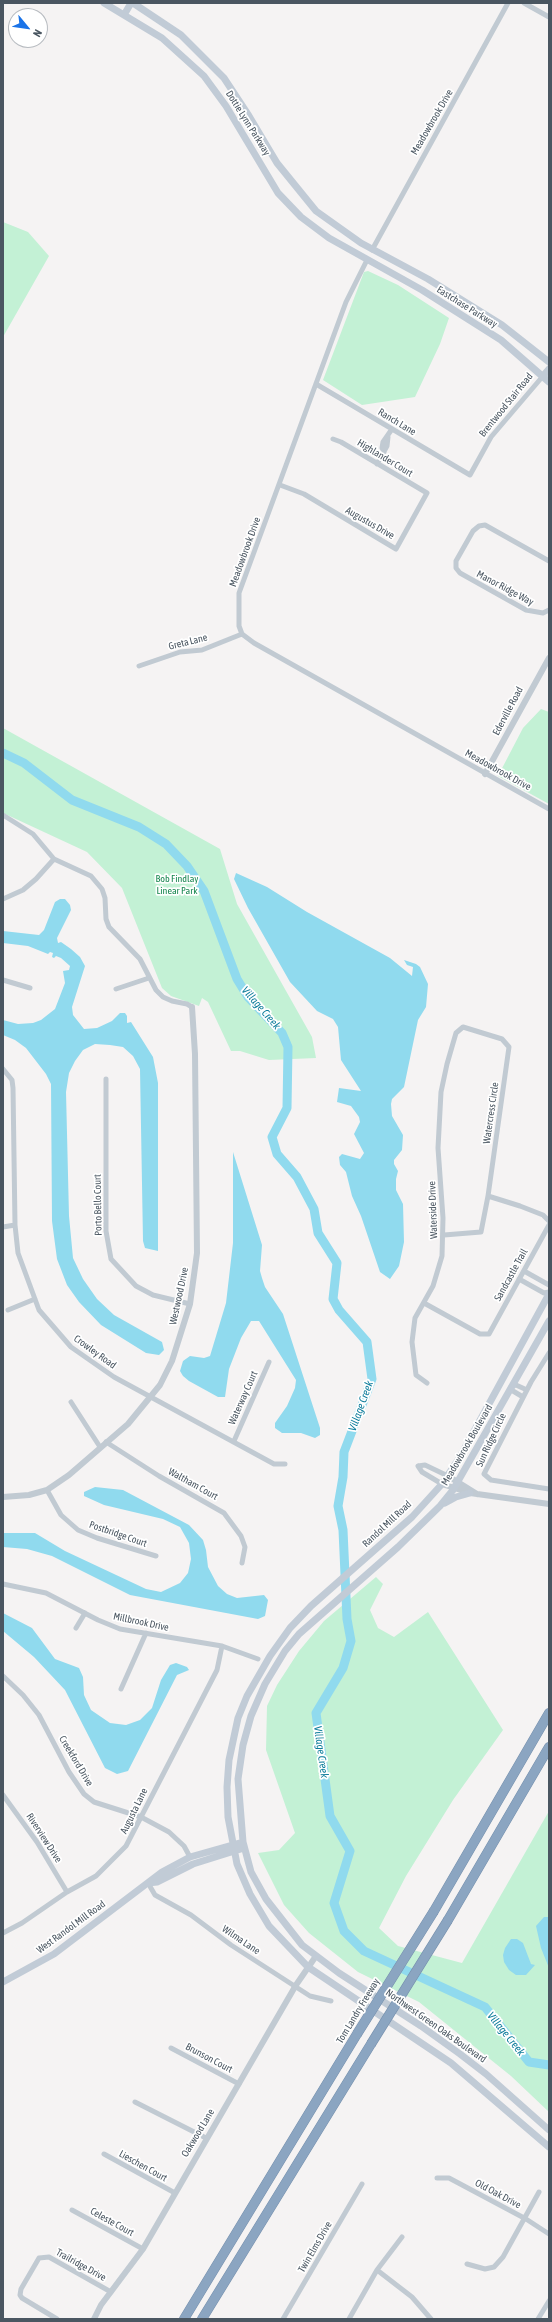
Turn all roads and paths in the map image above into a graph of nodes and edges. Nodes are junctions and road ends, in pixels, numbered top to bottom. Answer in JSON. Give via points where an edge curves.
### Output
{"nodes":[{"id":1,"x":104,"y":3,"type":"edge"},
{"id":2,"x":132,"y":3,"type":"edge"},
{"id":3,"x":508,"y":3,"type":"edge"},
{"id":4,"x":524,"y":3,"type":"edge"},
{"id":5,"x":124,"y":15,"type":"junction"},
{"id":6,"x":549,"y":17,"type":"edge"},
{"id":7,"x":329,"y":238,"type":"junction"},
{"id":8,"x":372,"y":250,"type":"junction"},
{"id":9,"x":367,"y":260,"type":"junction"},
{"id":10,"x":455,"y":296,"type":"junction"},
{"id":11,"x":449,"y":307,"type":"junction"},
{"id":12,"x":549,"y":362,"type":"edge"},
{"id":13,"x":549,"y":370,"type":"edge"},
{"id":14,"x":543,"y":376,"type":"junction"},
{"id":15,"x":549,"y":382,"type":"edge"},
{"id":16,"x":316,"y":384,"type":"junction"},
{"id":17,"x":392,"y":430,"type":"junction"},
{"id":18,"x":333,"y":439,"type":"dead end"},
{"id":19,"x":377,"y":464,"type":"junction"},
{"id":20,"x":470,"y":475,"type":"joint"},
{"id":21,"x":280,"y":485,"type":"junction"},
{"id":22,"x":427,"y":494,"type":"joint"},
{"id":23,"x":549,"y":561,"type":"edge"},
{"id":24,"x":549,"y":610,"type":"edge"},
{"id":25,"x":242,"y":634,"type":"junction"},
{"id":26,"x":549,"y":658,"type":"edge"},
{"id":27,"x":139,"y":666,"type":"dead end"},
{"id":28,"x":485,"y":774,"type":"junction"},
{"id":29,"x":549,"y":809,"type":"edge"},
{"id":30,"x":3,"y":815,"type":"edge"},
{"id":31,"x":54,"y":860,"type":"junction"},
{"id":32,"x":3,"y":900,"type":"edge"},
{"id":33,"x":149,"y":978,"type":"junction"},
{"id":34,"x":3,"y":980,"type":"edge"},
{"id":35,"x":30,"y":988,"type":"dead end"},
{"id":36,"x":116,"y":989,"type":"dead end"},
{"id":37,"x":192,"y":1007,"type":"joint"},
{"id":38,"x":461,"y":1028,"type":"joint"},
{"id":39,"x":3,"y":1069,"type":"edge"},
{"id":40,"x":106,"y":1080,"type":"dead end"},
{"id":41,"x":488,"y":1196,"type":"junction"},
{"id":42,"x":548,"y":1220,"type":"edge"},
{"id":43,"x":15,"y":1225,"type":"junction"},
{"id":44,"x":549,"y":1225,"type":"edge"},
{"id":45,"x":3,"y":1227,"type":"edge"},
{"id":46,"x":444,"y":1235,"type":"junction"},
{"id":47,"x":524,"y":1271,"type":"junction"},
{"id":48,"x":519,"y":1279,"type":"junction"},
{"id":49,"x":549,"y":1285,"type":"edge"},
{"id":50,"x":549,"y":1293,"type":"edge"},
{"id":51,"x":35,"y":1299,"type":"junction"},
{"id":52,"x":424,"y":1303,"type":"junction"},
{"id":53,"x":190,"y":1304,"type":"junction"},
{"id":54,"x":8,"y":1310,"type":"dead end"},
{"id":55,"x":549,"y":1321,"type":"edge"},
{"id":56,"x":549,"y":1353,"type":"edge"},
{"id":57,"x":269,"y":1362,"type":"dead end"},
{"id":58,"x":427,"y":1383,"type":"dead end"},
{"id":59,"x":511,"y":1387,"type":"junction"},
{"id":60,"x":527,"y":1390,"type":"junction"},
{"id":61,"x":152,"y":1397,"type":"junction"},
{"id":62,"x":523,"y":1397,"type":"junction"},
{"id":63,"x":71,"y":1402,"type":"dead end"},
{"id":64,"x":106,"y":1442,"type":"junction"},
{"id":65,"x":234,"y":1442,"type":"junction"},
{"id":66,"x":100,"y":1447,"type":"junction"},
{"id":67,"x":285,"y":1464,"type":"dead end"},
{"id":68,"x":448,"y":1476,"type":"junction"},
{"id":69,"x":442,"y":1484,"type":"junction"},
{"id":70,"x":456,"y":1485,"type":"junction"},
{"id":71,"x":549,"y":1488,"type":"edge"},
{"id":72,"x":47,"y":1490,"type":"junction"},
{"id":73,"x":474,"y":1494,"type":"junction"},
{"id":74,"x":3,"y":1498,"type":"edge"},
{"id":75,"x":549,"y":1504,"type":"edge"},
{"id":76,"x":440,"y":1506,"type":"junction"},
{"id":77,"x":156,"y":1556,"type":"dead end"},
{"id":78,"x":242,"y":1563,"type":"dead end"},
{"id":79,"x":3,"y":1584,"type":"edge"},
{"id":80,"x":344,"y":1593,"type":"joint"},
{"id":81,"x":85,"y":1614,"type":"junction"},
{"id":82,"x":76,"y":1628,"type":"dead end"},
{"id":83,"x":146,"y":1633,"type":"junction"},
{"id":84,"x":222,"y":1646,"type":"junction"},
{"id":85,"x":258,"y":1659,"type":"dead end"},
{"id":86,"x":3,"y":1676,"type":"edge"},
{"id":87,"x":122,"y":1689,"type":"dead end"},
{"id":88,"x":549,"y":1712,"type":"edge"},
{"id":89,"x":549,"y":1747,"type":"edge"},
{"id":90,"x":3,"y":1795,"type":"edge"},
{"id":91,"x":141,"y":1816,"type":"junction"},
{"id":92,"x":244,"y":1845,"type":"junction"},
{"id":93,"x":234,"y":1848,"type":"junction"},
{"id":94,"x":190,"y":1857,"type":"junction"},
{"id":95,"x":148,"y":1884,"type":"junction"},
{"id":96,"x":67,"y":1892,"type":"junction"},
{"id":97,"x":3,"y":1933,"type":"edge"},
{"id":98,"x":316,"y":1956,"type":"junction"},
{"id":99,"x":308,"y":1966,"type":"junction"},
{"id":100,"x":3,"y":1982,"type":"edge"},
{"id":101,"x":296,"y":1985,"type":"junction"},
{"id":102,"x":331,"y":2001,"type":"dead end"},
{"id":103,"x":171,"y":2048,"type":"dead end"},
{"id":104,"x":239,"y":2084,"type":"junction"},
{"id":105,"x":135,"y":2102,"type":"dead end"},
{"id":106,"x":549,"y":2130,"type":"edge"},
{"id":107,"x":206,"y":2138,"type":"junction"},
{"id":108,"x":549,"y":2147,"type":"edge"},
{"id":109,"x":104,"y":2154,"type":"dead end"},
{"id":110,"x":437,"y":2178,"type":"dead end"},
{"id":111,"x":362,"y":2184,"type":"dead end"},
{"id":112,"x":539,"y":2192,"type":"dead end"},
{"id":113,"x":174,"y":2193,"type":"junction"},
{"id":114,"x":72,"y":2210,"type":"dead end"},
{"id":115,"x":526,"y":2219,"type":"junction"},
{"id":116,"x":549,"y":2234,"type":"edge"},
{"id":117,"x":402,"y":2237,"type":"dead end"},
{"id":118,"x":142,"y":2250,"type":"junction"},
{"id":119,"x":467,"y":2264,"type":"dead end"},
{"id":120,"x":376,"y":2270,"type":"junction"},
{"id":121,"x":111,"y":2292,"type":"junction"},
{"id":122,"x":549,"y":2301,"type":"edge"},
{"id":123,"x":57,"y":2319,"type":"edge"},
{"id":124,"x":94,"y":2319,"type":"edge"},
{"id":125,"x":184,"y":2319,"type":"edge"},
{"id":126,"x":202,"y":2319,"type":"edge"},
{"id":127,"x":283,"y":2319,"type":"edge"},
{"id":128,"x":349,"y":2319,"type":"edge"},
{"id":129,"x":431,"y":2319,"type":"edge"},
{"id":130,"x":538,"y":2319,"type":"edge"}],
"edges":[{"from":1,"to":5,"type":"main road","name":"Dottie Lynn Parkway"},
{"from":2,"to":5,"type":"main road"},
{"from":2,"to":8,"type":"main road","name":"Dottie Lynn Parkway","via":[[167,24],[193,45],[238,97],[290,182],[316,211]]},
{"from":3,"to":8,"type":"street","name":"Meadowbrook Drive"},
{"from":4,"to":6,"type":"street"},
{"from":5,"to":7,"type":"main road","name":"Dottie Lynn Parkway","via":[[162,38],[204,76],[226,106],[287,204]]},
{"from":7,"to":8,"type":"main road","via":[[361,253]]},
{"from":7,"to":9,"type":"main road","name":"Dottie Lynn Parkway"},
{"from":8,"to":10,"type":"main road","name":"Eastchase Parkway"},
{"from":9,"to":11,"type":"main road","name":"Eastchase Parkway"},
{"from":9,"to":16,"type":"street","name":"Meadowbrook Drive","via":[[346,302]]},
{"from":10,"to":11,"type":"main road"},
{"from":10,"to":12,"type":"main road","name":"Eastchase Parkway","via":[[512,332]]},
{"from":11,"to":14,"type":"main road","name":"Eastchase Parkway","via":[[509,346]]},
{"from":13,"to":14,"type":"main road","name":"Brentwood Stair Road"},
{"from":14,"to":15,"type":"main road","name":"Eastchase Parkway"},
{"from":14,"to":20,"type":"street","name":"Brentwood Stair Road","via":[[491,437]]},
{"from":16,"to":17,"type":"street","name":"Ranch Lane"},
{"from":16,"to":21,"type":"street","name":"Meadowbrook Drive"},
{"from":17,"to":19,"type":"street"},
{"from":17,"to":20,"type":"street","name":"Ranch Lane"},
{"from":18,"to":19,"type":"street","name":"Highlander Court"},
{"from":19,"to":22,"type":"street","name":"Highlander Court"},
{"from":21,"to":22,"type":"street","name":"Augustus Drive","via":[[304,494],[396,549]]},
{"from":21,"to":25,"type":"street","name":"Meadowbrook Drive","via":[[239,593],[239,626]]},
{"from":23,"to":24,"type":"street","name":"Manor Ridge Way","via":[[485,525],[473,531],[456,561],[456,568],[460,573],[526,610],[543,614]]},
{"from":25,"to":27,"type":"street","name":"Greta Lane","via":[[202,650],[180,652]]},
{"from":25,"to":28,"type":"street","name":"Meadowbrook Drive"},
{"from":26,"to":28,"type":"street","name":"Ederville Road"},
{"from":28,"to":29,"type":"street","name":"Meadowbrook Drive"},
{"from":30,"to":31,"type":"street","via":[[33,834]]},
{"from":31,"to":32,"type":"street","via":[[24,890]]},
{"from":31,"to":33,"type":"street","via":[[85,872],[95,880],[105,898],[109,927],[140,959]]},
{"from":33,"to":36,"type":"street"},
{"from":33,"to":37,"type":"street","via":[[163,997]]},
{"from":34,"to":35,"type":"street"},
{"from":37,"to":53,"type":"street","name":"Westwood Drive","via":[[195,1054],[197,1253]]},
{"from":38,"to":41,"type":"street","name":"Watercress Circle","via":[[502,1039],[509,1047]]},
{"from":38,"to":46,"type":"street","name":"Waterside Drive","via":[[456,1034],[441,1092],[438,1148]]},
{"from":39,"to":43,"type":"street","name":"Crowley Road","via":[[12,1080],[13,1088]]},
{"from":40,"to":53,"type":"street","name":"Porto Bello Court","via":[[106,1232],[111,1259],[136,1286],[153,1295]]},
{"from":41,"to":42,"type":"street","via":[[504,1200]]},
{"from":41,"to":46,"type":"street","name":"Watercress Circle","via":[[479,1233]]},
{"from":43,"to":45,"type":"street"},
{"from":43,"to":51,"type":"street","name":"Crowley Road","via":[[18,1253]]},
{"from":44,"to":47,"type":"street","name":"Sandcastle Trail"},
{"from":46,"to":52,"type":"street","name":"Waterside Drive","via":[[442,1256],[433,1286]]},
{"from":47,"to":48,"type":"street","name":"Sandcastle Trail"},
{"from":47,"to":49,"type":"street"},
{"from":48,"to":50,"type":"street","via":[[544,1293]]},
{"from":48,"to":52,"type":"street","name":"Sandcastle Trail","via":[[489,1334],[480,1334]]},
{"from":50,"to":68,"type":"main road","name":"Meadowbrook Boulevard"},
{"from":51,"to":54,"type":"street"},
{"from":51,"to":61,"type":"street","name":"Crowley Road","via":[[39,1310],[71,1347],[114,1377]]},
{"from":52,"to":58,"type":"street","name":"Waterside Drive","via":[[415,1318],[412,1342],[416,1375]]},
{"from":53,"to":61,"type":"street","name":"Westwood Drive","via":[[172,1361]]},
{"from":55,"to":59,"type":"main road","name":"Meadowbrook Boulevard"},
{"from":56,"to":60,"type":"street","name":"Sun Ridge Circle"},
{"from":57,"to":65,"type":"street","name":"Waterway Court"},
{"from":59,"to":60,"type":"street","via":[[516,1385]]},
{"from":59,"to":62,"type":"street"},
{"from":59,"to":70,"type":"main road","name":"Meadowbrook Boulevard"},
{"from":60,"to":62,"type":"street","name":"Sun Ridge Circle"},
{"from":61,"to":64,"type":"street","name":"Westwood Drive","via":[[128,1424]]},
{"from":61,"to":65,"type":"street","name":"Crowley Road"},
{"from":62,"to":71,"type":"street","name":"Sun Ridge Circle","via":[[484,1474],[491,1480]]},
{"from":63,"to":66,"type":"street"},
{"from":64,"to":66,"type":"street","name":"Westwood Drive"},
{"from":64,"to":78,"type":"street","name":"Waltham Court","via":[[224,1513],[241,1536],[245,1547]]},
{"from":65,"to":67,"type":"street","name":"Crowley Road","via":[[274,1464]]},
{"from":66,"to":72,"type":"street","name":"Westwood Drive","via":[[69,1475]]},
{"from":68,"to":69,"type":"main road","name":"Meadowbrook Boulevard"},
{"from":68,"to":69,"type":"street","via":[[425,1466],[418,1466],[422,1472]]},
{"from":68,"to":70,"type":"street"},
{"from":69,"to":70,"type":"street"},
{"from":69,"to":93,"type":"main road","name":"Randol Mill Road","via":[[412,1517],[321,1597],[290,1628],[247,1696],[238,1718],[229,1760],[228,1817]]},
{"from":70,"to":73,"type":"street"},
{"from":70,"to":76,"type":"main road","name":"Meadowbrook Boulevard"},
{"from":72,"to":74,"type":"street","name":"Westwood Drive"},
{"from":72,"to":77,"type":"street","name":"Postbridge Court","via":[[61,1515],[78,1530]]},
{"from":73,"to":75,"type":"street"},
{"from":73,"to":76,"type":"main road","via":[[456,1497]]},
{"from":76,"to":80,"type":"main road","name":"Meadowbrook Boulevard","via":[[398,1547]]},
{"from":79,"to":81,"type":"street","name":"Millbrook Drive","via":[[46,1593]]},
{"from":80,"to":92,"type":"main road","name":"Northwest Green Oaks Boulevard","via":[[299,1634],[285,1651],[265,1684],[251,1716],[238,1778]]},
{"from":81,"to":82,"type":"street"},
{"from":81,"to":83,"type":"street","name":"Millbrook Drive","via":[[120,1629]]},
{"from":83,"to":84,"type":"street","name":"Millbrook Drive"},
{"from":83,"to":87,"type":"street"},
{"from":84,"to":85,"type":"street","name":"Millbrook Drive"},
{"from":84,"to":91,"type":"street","name":"Augusta Lane","via":[[217,1670]]},
{"from":86,"to":91,"type":"street","name":"Creekford Drive","via":[[40,1715],[69,1772],[84,1794],[94,1802]]},
{"from":88,"to":125,"type":"highway","name":"Tom Landry Freeway","bridge":true,"via":[[434,1911]]},
{"from":89,"to":126,"type":"highway","bridge":true,"via":[[448,1920]]},
{"from":90,"to":96,"type":"street","name":"Riverview Drive","via":[[37,1842]]},
{"from":91,"to":94,"type":"street","name":"Creekford Drive","via":[[178,1838]]},
{"from":91,"to":96,"type":"street","name":"Augusta Lane","via":[[126,1846],[116,1857],[96,1876]]},
{"from":92,"to":93,"type":"main road","name":"West Randol Mill Road"},
{"from":92,"to":98,"type":"main road","name":"Northwest Green Oaks Boulevard","via":[[252,1872],[266,1899],[302,1945]]},
{"from":93,"to":94,"type":"main road","name":"West Randol Mill Road"},
{"from":93,"to":95,"type":"main road","name":"West Randol Mill Road"},
{"from":93,"to":99,"type":"main road","via":[[237,1864],[261,1914]]},
{"from":94,"to":95,"type":"main road","name":"West Randol Mill Road","via":[[162,1872]]},
{"from":95,"to":100,"type":"main road","name":"West Randol Mill Road","via":[[54,1954]]},
{"from":95,"to":101,"type":"street","name":"Wilma Lane","via":[[155,1895],[191,1915],[231,1945]]},
{"from":96,"to":97,"type":"street","name":"Augusta Lane"},
{"from":98,"to":99,"type":"street","name":"Oakwood Lane"},
{"from":98,"to":106,"type":"main road","name":"Northwest Green Oaks Boulevard","via":[[460,2054]]},
{"from":99,"to":101,"type":"street","name":"Oakwood Lane"},
{"from":99,"to":108,"type":"main road","via":[[451,2063]]},
{"from":101,"to":102,"type":"street","name":"Wilma Lane","via":[[310,1996]]},
{"from":101,"to":104,"type":"street","name":"Oakwood Lane"},
{"from":103,"to":104,"type":"street","name":"Brunson Court"},
{"from":104,"to":107,"type":"street","name":"Oakwood Lane"},
{"from":105,"to":107,"type":"street"},
{"from":107,"to":113,"type":"street","name":"Oakwood Lane"},
{"from":109,"to":113,"type":"street","name":"Lieschen Court"},
{"from":110,"to":115,"type":"street","name":"Old Oak Drive","via":[[449,2178]]},
{"from":111,"to":127,"type":"street","name":"Twin Elms Drive"},
{"from":112,"to":115,"type":"street"},
{"from":113,"to":118,"type":"street","name":"Oakwood Lane"},
{"from":114,"to":118,"type":"street","name":"Celeste Court"},
{"from":115,"to":116,"type":"street","name":"Old Oak Drive"},
{"from":115,"to":119,"type":"street","via":[[494,2267],[485,2269]]},
{"from":117,"to":120,"type":"street"},
{"from":118,"to":121,"type":"street","name":"Oakwood Lane"},
{"from":120,"to":128,"type":"street"},
{"from":120,"to":129,"type":"street","via":[[412,2297]]},
{"from":121,"to":123,"type":"street","name":"Trailridge Drive","via":[[49,2257],[42,2256],[37,2260],[20,2295]]},
{"from":121,"to":124,"type":"street","name":"Oakwood Lane"},
{"from":122,"to":130,"type":"street"}]}
